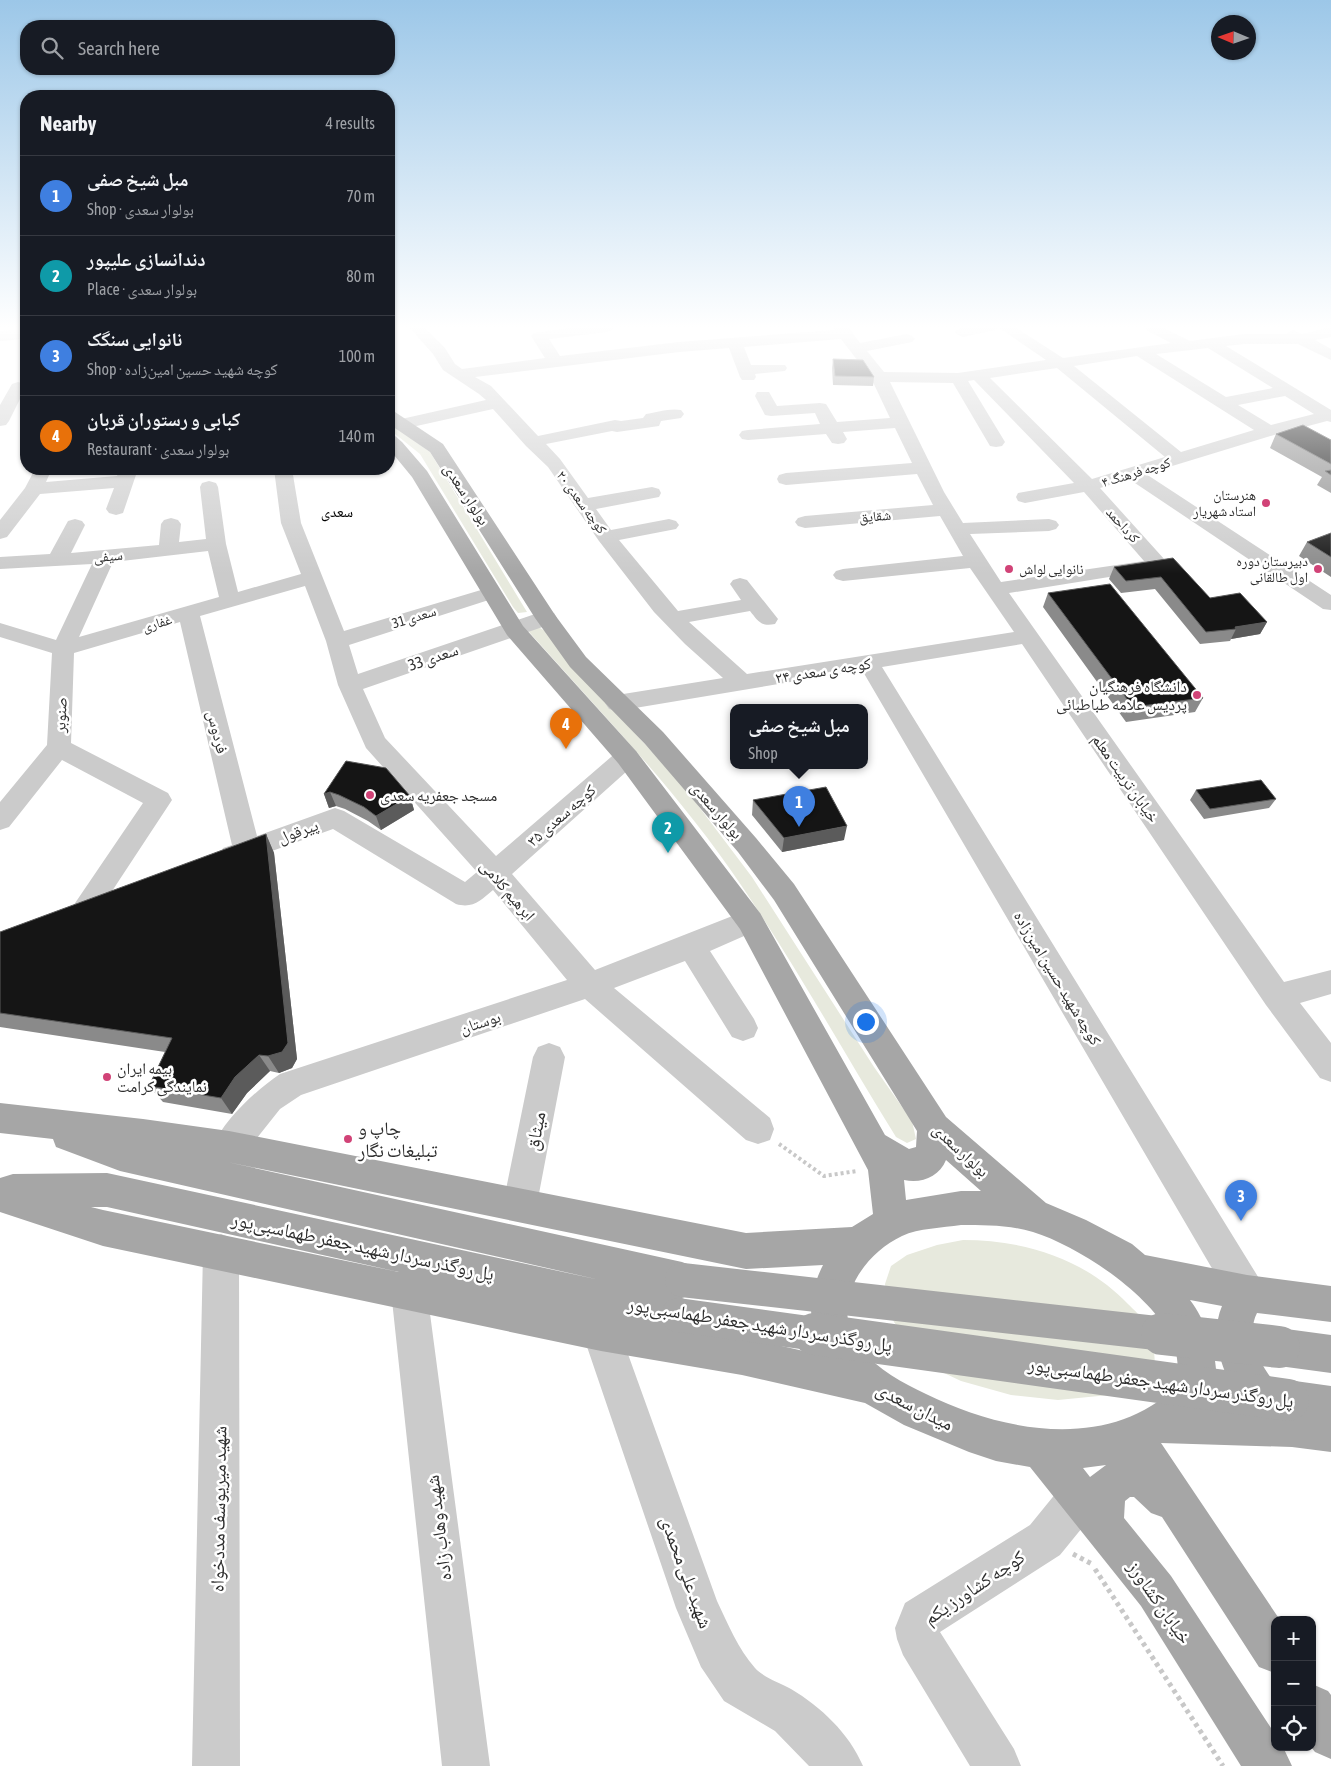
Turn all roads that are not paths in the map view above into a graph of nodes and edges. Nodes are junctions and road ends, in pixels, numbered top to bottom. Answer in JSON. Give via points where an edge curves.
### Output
{"nodes":[{"id":1,"x":7,"y":409,"type":"edge"},
{"id":2,"x":468,"y":409,"type":"edge"},
{"id":3,"x":502,"y":409,"type":"edge"},
{"id":4,"x":605,"y":409,"type":"edge"},
{"id":5,"x":770,"y":409,"type":"edge"},
{"id":6,"x":797,"y":409,"type":"edge"},
{"id":7,"x":821,"y":409,"type":"edge"},
{"id":8,"x":894,"y":409,"type":"edge"},
{"id":9,"x":977,"y":409,"type":"edge"},
{"id":10,"x":1011,"y":409,"type":"edge"},
{"id":11,"x":1118,"y":409,"type":"edge"},
{"id":12,"x":1231,"y":409,"type":"edge"},
{"id":13,"x":1318,"y":409,"type":"edge"},
{"id":14,"x":675,"y":414,"type":"dead end"},
{"id":15,"x":1330,"y":416,"type":"edge"},
{"id":16,"x":0,"y":421,"type":"edge"},
{"id":17,"x":900,"y":422,"type":"junction"},
{"id":18,"x":615,"y":425,"type":"junction"},
{"id":19,"x":395,"y":427,"type":"edge"},
{"id":20,"x":395,"y":428,"type":"edge"},
{"id":21,"x":1268,"y":432,"type":"junction"},
{"id":22,"x":835,"y":433,"type":"junction"},
{"id":23,"x":748,"y":435,"type":"dead end"},
{"id":24,"x":395,"y":440,"type":"edge"},
{"id":25,"x":532,"y":442,"type":"junction"},
{"id":26,"x":996,"y":442,"type":"dead end"},
{"id":27,"x":1179,"y":459,"type":"junction"},
{"id":28,"x":923,"y":468,"type":"junction"},
{"id":29,"x":1132,"y":473,"type":"junction"},
{"id":30,"x":40,"y":475,"type":"edge"},
{"id":31,"x":127,"y":475,"type":"edge"},
{"id":32,"x":284,"y":475,"type":"edge"},
{"id":33,"x":786,"y":479,"type":"dead end"},
{"id":34,"x":1088,"y":486,"type":"junction"},
{"id":35,"x":209,"y":487,"type":"dead end"},
{"id":36,"x":34,"y":489,"type":"junction"},
{"id":37,"x":652,"y":493,"type":"dead end"},
{"id":38,"x":1025,"y":497,"type":"dead end"},
{"id":39,"x":838,"y":501,"type":"dead end"},
{"id":40,"x":584,"y":505,"type":"junction"},
{"id":41,"x":938,"y":506,"type":"junction"},
{"id":42,"x":116,"y":509,"type":"dead end"},
{"id":43,"x":172,"y":524,"type":"dead end"},
{"id":44,"x":1049,"y":524,"type":"dead end"},
{"id":45,"x":75,"y":525,"type":"dead end"},
{"id":46,"x":669,"y":525,"type":"dead end"},
{"id":47,"x":0,"y":533,"type":"edge"},
{"id":48,"x":606,"y":537,"type":"junction"},
{"id":49,"x":216,"y":544,"type":"junction"},
{"id":50,"x":168,"y":550,"type":"junction"},
{"id":51,"x":105,"y":557,"type":"junction"},
{"id":52,"x":58,"y":561,"type":"junction"},
{"id":53,"x":976,"y":561,"type":"junction"},
{"id":54,"x":0,"y":563,"type":"edge"},
{"id":55,"x":843,"y":575,"type":"dead end"},
{"id":56,"x":313,"y":577,"type":"junction"},
{"id":57,"x":740,"y":584,"type":"dead end"},
{"id":58,"x":995,"y":589,"type":"junction"},
{"id":59,"x":491,"y":593,"type":"junction"},
{"id":60,"x":230,"y":601,"type":"junction"},
{"id":61,"x":1331,"y":604,"type":"edge"},
{"id":62,"x":189,"y":614,"type":"junction"},
{"id":63,"x":546,"y":618,"type":"junction"},
{"id":64,"x":673,"y":618,"type":"junction"},
{"id":65,"x":515,"y":630,"type":"junction"},
{"id":66,"x":1029,"y":636,"type":"junction"},
{"id":67,"x":3,"y":637,"type":"edge"},
{"id":68,"x":337,"y":641,"type":"junction"},
{"id":69,"x":63,"y":649,"type":"junction"},
{"id":70,"x":868,"y":662,"type":"junction"},
{"id":71,"x":743,"y":683,"type":"junction"},
{"id":72,"x":350,"y":685,"type":"junction"},
{"id":73,"x":617,"y":703,"type":"junction"},
{"id":74,"x":59,"y":748,"type":"junction"},
{"id":75,"x":628,"y":758,"type":"junction"},
{"id":76,"x":0,"y":820,"type":"edge"},
{"id":77,"x":247,"y":850,"type":"junction"},
{"id":78,"x":211,"y":864,"type":"edge"},
{"id":79,"x":495,"y":874,"type":"junction"},
{"id":80,"x":119,"y":898,"type":"edge"},
{"id":81,"x":83,"y":912,"type":"junction"},
{"id":82,"x":750,"y":921,"type":"junction"},
{"id":83,"x":55,"y":922,"type":"edge"},
{"id":84,"x":692,"y":947,"type":"junction"},
{"id":85,"x":1331,"y":982,"type":"edge"},
{"id":86,"x":590,"y":986,"type":"junction"},
{"id":87,"x":1277,"y":996,"type":"junction"},
{"id":88,"x":743,"y":1028,"type":"dead end"},
{"id":89,"x":550,"y":1057,"type":"dead end"},
{"id":90,"x":1331,"y":1068,"type":"edge"},
{"id":91,"x":0,"y":1118,"type":"edge"},
{"id":92,"x":32,"y":1123,"type":"junction"},
{"id":93,"x":934,"y":1128,"type":"junction"},
{"id":94,"x":758,"y":1129,"type":"road end"},
{"id":95,"x":229,"y":1147,"type":"junction"},
{"id":96,"x":879,"y":1156,"type":"junction"},
{"id":97,"x":0,"y":1191,"type":"edge"},
{"id":98,"x":0,"y":1195,"type":"edge"},
{"id":99,"x":520,"y":1204,"type":"junction"},
{"id":100,"x":1034,"y":1215,"type":"junction"},
{"id":101,"x":892,"y":1222,"type":"junction"},
{"id":102,"x":857,"y":1245,"type":"junction"},
{"id":103,"x":746,"y":1251,"type":"junction"},
{"id":104,"x":221,"y":1252,"type":"junction"},
{"id":105,"x":1137,"y":1272,"type":"junction"},
{"id":106,"x":409,"y":1291,"type":"junction"},
{"id":107,"x":1247,"y":1293,"type":"junction"},
{"id":108,"x":680,"y":1297,"type":"junction"},
{"id":109,"x":1331,"y":1304,"type":"edge"},
{"id":110,"x":602,"y":1332,"type":"junction"},
{"id":111,"x":1331,"y":1354,"type":"edge"},
{"id":112,"x":742,"y":1356,"type":"junction"},
{"id":113,"x":873,"y":1386,"type":"junction"},
{"id":114,"x":1331,"y":1406,"type":"edge"},
{"id":115,"x":1290,"y":1414,"type":"junction"},
{"id":116,"x":1147,"y":1429,"type":"junction"},
{"id":117,"x":1331,"y":1432,"type":"edge"},
{"id":118,"x":1040,"y":1448,"type":"junction"},
{"id":119,"x":1091,"y":1511,"type":"junction"},
{"id":120,"x":1182,"y":1512,"type":"junction"},
{"id":121,"x":1271,"y":1645,"type":"edge"},
{"id":122,"x":1316,"y":1714,"type":"edge"},
{"id":123,"x":1331,"y":1736,"type":"edge"},
{"id":124,"x":216,"y":1766,"type":"edge"},
{"id":125,"x":466,"y":1766,"type":"edge"},
{"id":126,"x":839,"y":1766,"type":"edge"},
{"id":127,"x":997,"y":1766,"type":"edge"},
{"id":128,"x":1268,"y":1766,"type":"edge"}],
"edges":[{"from":1,"to":16,"type":"street"},
{"from":2,"to":19,"type":"street"},
{"from":3,"to":25,"type":"street","name":"کوچه سعدی ۲۰"},
{"from":4,"to":18,"type":"street"},
{"from":5,"to":6,"type":"street"},
{"from":7,"to":22,"type":"street"},
{"from":8,"to":17,"type":"street","name":"خیابان تربیت معلم"},
{"from":9,"to":26,"type":"street"},
{"from":10,"to":34,"type":"street","name":"کرداحمد"},
{"from":11,"to":27,"type":"street"},
{"from":12,"to":21,"type":"street"},
{"from":13,"to":15,"type":"street"},
{"from":14,"to":18,"type":"street","via":[[652,418],[657,429]]},
{"from":15,"to":21,"type":"street","name":"کوچه فرهنگ ۴"},
{"from":17,"to":22,"type":"street"},
{"from":17,"to":28,"type":"street","name":"خیابان تربیت معلم"},
{"from":18,"to":25,"type":"street"},
{"from":20,"to":63,"type":"main road","name":"بولوار سعدی","via":[[437,448]]},
{"from":21,"to":27,"type":"street","name":"کوچه فرهنگ ۴"},
{"from":22,"to":23,"type":"street"},
{"from":24,"to":59,"type":"main road","name":"بولوار سعدی","via":[[396,446],[420,475]]},
{"from":25,"to":40,"type":"street","name":"کوچه سعدی ۲۰","via":[[554,463]]},
{"from":27,"to":29,"type":"street","name":"کوچه فرهنگ ۴"},
{"from":28,"to":33,"type":"street"},
{"from":28,"to":41,"type":"street","name":"خیابان تربیت معلم"},
{"from":29,"to":34,"type":"street","name":"کوچه فرهنگ ۴"},
{"from":29,"to":61,"type":"street"},
{"from":30,"to":36,"type":"street"},
{"from":31,"to":36,"type":"street"},
{"from":31,"to":42,"type":"street"},
{"from":32,"to":56,"type":"street","name":"ابرهیم کلامی","via":[[291,523]]},
{"from":34,"to":38,"type":"street","name":"کوچه فرهنگ ۴"},
{"from":34,"to":58,"type":"street","name":"کرداحمد","via":[[1158,564]]},
{"from":35,"to":49,"type":"street"},
{"from":36,"to":47,"type":"street"},
{"from":37,"to":40,"type":"street"},
{"from":39,"to":41,"type":"street","name":"شقایق","via":[[806,513]]},
{"from":40,"to":48,"type":"street","name":"کوچه سعدی ۲۰"},
{"from":41,"to":44,"type":"street","name":"شقایق"},
{"from":41,"to":53,"type":"street","name":"خیابان تربیت معلم"},
{"from":43,"to":50,"type":"street"},
{"from":45,"to":52,"type":"street"},
{"from":46,"to":48,"type":"street"},
{"from":48,"to":64,"type":"street","name":"کوچه سعدی ۲۰"},
{"from":49,"to":50,"type":"street","name":"سیفی"},
{"from":49,"to":60,"type":"street"},
{"from":50,"to":51,"type":"street","name":"سیفی"},
{"from":51,"to":52,"type":"street","name":"سیفی"},
{"from":51,"to":69,"type":"street"},
{"from":52,"to":54,"type":"street","name":"سیفی"},
{"from":53,"to":55,"type":"street"},
{"from":53,"to":58,"type":"street","name":"خیابان تربیت معلم"},
{"from":56,"to":60,"type":"street","name":"غفاری"},
{"from":56,"to":68,"type":"street","name":"ابرهیم کلامی"},
{"from":57,"to":64,"type":"street","via":[[761,612]]},
{"from":58,"to":66,"type":"street","name":"خیابان تربیت معلم"},
{"from":59,"to":65,"type":"main road","name":"بولوار سعدی"},
{"from":59,"to":68,"type":"street","name":"سعدی 31"},
{"from":60,"to":62,"type":"street","name":"غفاری"},
{"from":62,"to":69,"type":"street","name":"غفاری"},
{"from":62,"to":77,"type":"street","name":"فردوس"},
{"from":63,"to":65,"type":"street","name":"سعدی 33"},
{"from":63,"to":73,"type":"main road","name":"بولوار سعدی","via":[[578,662]]},
{"from":64,"to":71,"type":"street","name":"کوچه سعدی ۲۰"},
{"from":65,"to":72,"type":"street","name":"سعدی 33"},
{"from":65,"to":75,"type":"main road","name":"بولوار سعدی"},
{"from":66,"to":70,"type":"street","name":"کوچه ی سعدی ۲۴"},
{"from":66,"to":87,"type":"street","name":"خیابان تربیت معلم"},
{"from":67,"to":69,"type":"street"},
{"from":68,"to":72,"type":"street","name":"ابرهیم کلامی"},
{"from":69,"to":74,"type":"street","name":"صنوبر"},
{"from":70,"to":71,"type":"street","name":"کوچه ی سعدی ۲۴"},
{"from":70,"to":107,"type":"street","name":"کوچه شهید حسین امین‌زاده"},
{"from":71,"to":73,"type":"street","name":"کوچه ی سعدی ۲۴"},
{"from":72,"to":79,"type":"street","name":"ابرهیم کلامی","via":[[375,742]]},
{"from":73,"to":93,"type":"main road","name":"بولوار سعدی","via":[[654,738],[784,892]]},
{"from":74,"to":76,"type":"street","name":"صنوبر"},
{"from":74,"to":81,"type":"street","via":[[159,800]]},
{"from":75,"to":79,"type":"street","name":"کوچه سعدی ۳۵"},
{"from":75,"to":82,"type":"main road","name":"بولوار سعدی"},
{"from":77,"to":78,"type":"street","name":"پیرقول"},
{"from":77,"to":79,"type":"street","name":"پیرقول","via":[[335,818],[466,896]]},
{"from":79,"to":86,"type":"street","name":"ابرهیم کلامی"},
{"from":80,"to":81,"type":"street"},
{"from":81,"to":83,"type":"street"},
{"from":82,"to":84,"type":"street","name":"بوستان"},
{"from":82,"to":96,"type":"main road","name":"بولوار سعدی"},
{"from":84,"to":86,"type":"street","name":"بوستان"},
{"from":84,"to":88,"type":"street"},
{"from":85,"to":87,"type":"street"},
{"from":86,"to":94,"type":"street","name":"ابرهیم کلامی"},
{"from":86,"to":95,"type":"street","name":"بوستان","via":[[291,1084],[269,1099]]},
{"from":87,"to":90,"type":"street","name":"خیابان تربیت معلم"},
{"from":89,"to":99,"type":"street","name":"میثاق"},
{"from":91,"to":92,"type":"main road"},
{"from":92,"to":95,"type":"main road","via":[[143,1134]]},
{"from":92,"to":108,"type":"main road","name":"پل روگذر سردار شهید جعفر طهماسبی‌پور","via":[[120,1155]]},
{"from":93,"to":96,"type":"main road","via":[[932,1154],[923,1164],[906,1165]]},
{"from":93,"to":100,"type":"main road","name":"بولوار سعدی"},
{"from":95,"to":99,"type":"main road"},
{"from":96,"to":101,"type":"main road","name":"بولوار سعدی"},
{"from":97,"to":108,"type":"main road","name":"پل روگذر سردار شهید جعفر طهماسبی‌پور","via":[[107,1190]]},
{"from":98,"to":104,"type":"main road","via":[[103,1228]]},
{"from":99,"to":103,"type":"main road"},
{"from":100,"to":101,"type":"main road","name":"میدان سعدی","via":[[991,1208],[961,1208],[923,1213]]},
{"from":100,"to":105,"type":"main road","name":"میدان سعدی","via":[[1074,1232],[1119,1257]]},
{"from":101,"to":102,"type":"main road","name":"میدان سعدی"},
{"from":102,"to":103,"type":"main road"},
{"from":102,"to":113,"type":"main road","name":"میدان سعدی","via":[[833,1283],[828,1320],[835,1342],[848,1362]]},
{"from":103,"to":112,"type":"main road","via":[[765,1280],[774,1311],[767,1336]]},
{"from":104,"to":106,"type":"main road"},
{"from":104,"to":124,"type":"street","name":"شهید میریوسف مددخواه"},
{"from":105,"to":107,"type":"main road"},
{"from":105,"to":116,"type":"main road","name":"میدان سعدی","via":[[1158,1289],[1186,1325],[1198,1367],[1196,1395],[1174,1416]]},
{"from":106,"to":110,"type":"main road"},
{"from":106,"to":125,"type":"street","name":"شهید وهاب زاده"},
{"from":107,"to":109,"type":"main road"},
{"from":107,"to":115,"type":"main road","via":[[1235,1321],[1238,1357],[1258,1395]]},
{"from":108,"to":111,"type":"main road","name":"پل روگذر سردار شهید جعفر طهماسبی‌پور","bridge":true},
{"from":108,"to":115,"type":"main road","name":"پل روگذر سردار شهید جعفر طهماسبی‌پور","bridge":true},
{"from":110,"to":112,"type":"main road"},
{"from":110,"to":126,"type":"street","name":"شهید علی محمدی","via":[[698,1608],[717,1651],[740,1685],[792,1715]]},
{"from":112,"to":113,"type":"main road"},
{"from":113,"to":118,"type":"main road","name":"میدان سعدی","via":[[928,1417],[964,1431]]},
{"from":114,"to":115,"type":"main road","name":"پل روگذر سردار شهید جعفر طهماسبی‌پور"},
{"from":115,"to":116,"type":"main road"},
{"from":115,"to":117,"type":"main road"},
{"from":116,"to":118,"type":"main road","name":"میدان سعدی","via":[[1106,1445],[1076,1449]]},
{"from":116,"to":120,"type":"main road"},
{"from":118,"to":119,"type":"main road","name":"خیابان کشاورز"},
{"from":119,"to":120,"type":"main road","via":[[1105,1491],[1124,1476],[1142,1478]]},
{"from":119,"to":127,"type":"street","name":"کوچه کشاورز یکم","via":[[922,1619],[917,1628],[919,1639]]},
{"from":119,"to":128,"type":"main road","name":"خیابان کشاورز","via":[[1156,1590]]},
{"from":120,"to":121,"type":"main road"},
{"from":122,"to":123,"type":"main road"}]}
